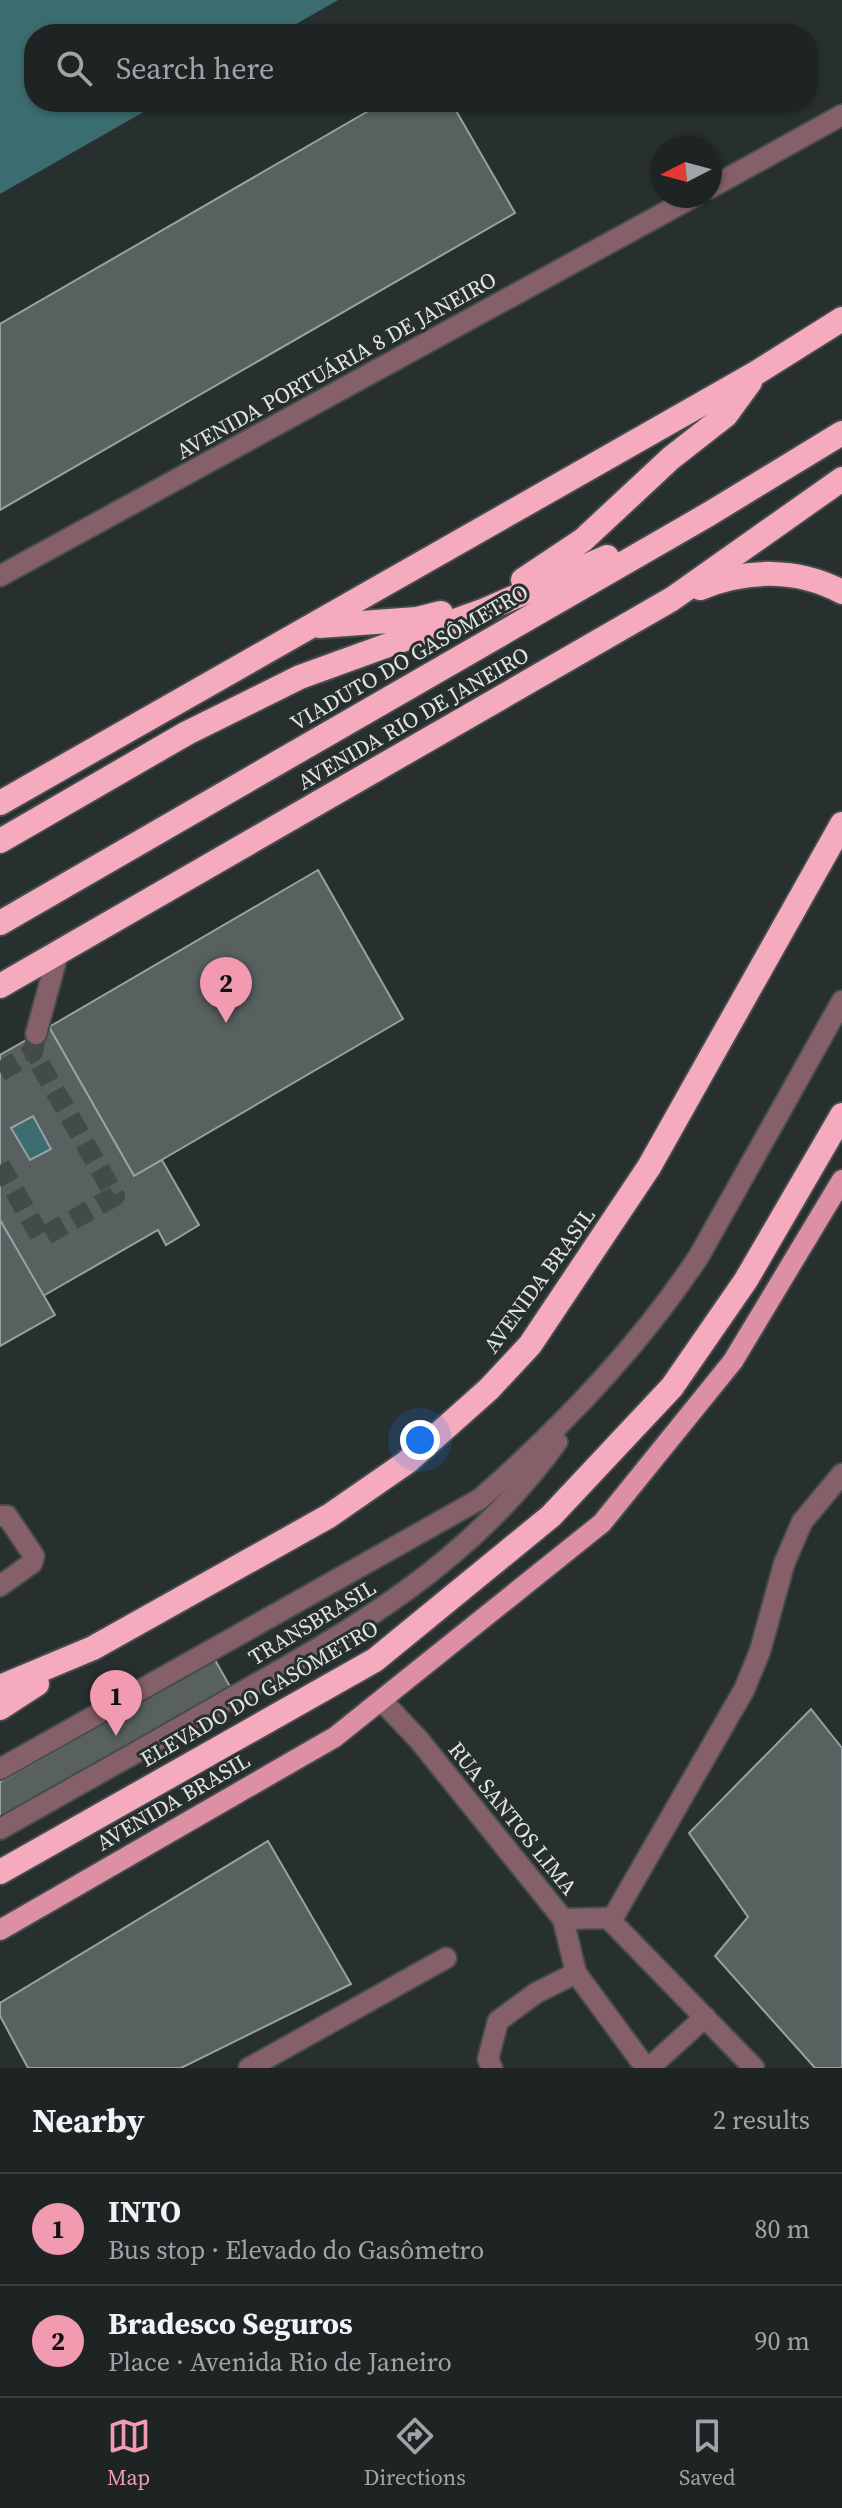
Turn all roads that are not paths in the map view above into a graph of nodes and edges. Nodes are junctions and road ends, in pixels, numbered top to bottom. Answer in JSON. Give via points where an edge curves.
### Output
{"nodes":[{"id":1,"x":842,"y":115,"type":"edge"},
{"id":2,"x":722,"y":181,"type":"edge"},
{"id":3,"x":673,"y":208,"type":"edge"},
{"id":4,"x":842,"y":319,"type":"edge"},
{"id":5,"x":756,"y":373,"type":"junction"},
{"id":6,"x":842,"y":433,"type":"edge"},
{"id":7,"x":842,"y":479,"type":"edge"},
{"id":8,"x":709,"y":514,"type":"junction"},
{"id":9,"x":0,"y":576,"type":"edge"},
{"id":10,"x":842,"y":592,"type":"edge"},
{"id":11,"x":672,"y":599,"type":"junction"},
{"id":12,"x":314,"y":626,"type":"junction"},
{"id":13,"x":0,"y":803,"type":"edge"},
{"id":14,"x":842,"y":824,"type":"edge"},
{"id":15,"x":0,"y":841,"type":"edge"},
{"id":16,"x":0,"y":923,"type":"edge"},
{"id":17,"x":58,"y":953,"type":"junction"},
{"id":18,"x":0,"y":986,"type":"edge"},
{"id":19,"x":842,"y":1001,"type":"edge"},
{"id":20,"x":36,"y":1034,"type":"tunnel mouth"},
{"id":21,"x":842,"y":1115,"type":"edge"},
{"id":22,"x":842,"y":1180,"type":"edge"},
{"id":23,"x":594,"y":1390,"type":"junction"},
{"id":24,"x":842,"y":1474,"type":"edge"},
{"id":25,"x":0,"y":1516,"type":"edge"},
{"id":26,"x":0,"y":1586,"type":"edge"},
{"id":27,"x":93,"y":1648,"type":"junction"},
{"id":28,"x":0,"y":1687,"type":"edge"},
{"id":29,"x":383,"y":1702,"type":"junction"},
{"id":30,"x":0,"y":1708,"type":"edge"},
{"id":31,"x":0,"y":1769,"type":"edge"},
{"id":32,"x":0,"y":1829,"type":"edge"},
{"id":33,"x":0,"y":1872,"type":"edge"},
{"id":34,"x":563,"y":1919,"type":"junction"},
{"id":35,"x":611,"y":1921,"type":"junction"},
{"id":36,"x":0,"y":1930,"type":"edge"},
{"id":37,"x":446,"y":1958,"type":"dead end"},
{"id":38,"x":576,"y":1973,"type":"junction"},
{"id":39,"x":705,"y":2017,"type":"junction"},
{"id":40,"x":249,"y":2068,"type":"edge"},
{"id":41,"x":492,"y":2068,"type":"edge"},
{"id":42,"x":648,"y":2068,"type":"edge"},
{"id":43,"x":754,"y":2068,"type":"edge"}],
"edges":[{"from":1,"to":2,"type":"street"},
{"from":3,"to":9,"type":"street","name":"AVENIDA PORTUÁRIA 8 DE JANEIRO"},
{"from":4,"to":5,"type":"highway"},
{"from":5,"to":12,"type":"highway"},
{"from":5,"to":12,"type":"highway","via":[[726,415],[583,540],[506,590],[417,619]]},
{"from":6,"to":8,"type":"highway","name":"VIADUTO DO GASÔMETRO"},
{"from":7,"to":11,"type":"highway","name":"AVENIDA RIO DE JANEIRO"},
{"from":8,"to":15,"type":"highway","via":[[485,610],[300,677],[187,733]]},
{"from":8,"to":16,"type":"highway","name":"VIADUTO DO GASÔMETRO"},
{"from":10,"to":11,"type":"highway","via":[[808,577],[761,575],[737,576]]},
{"from":11,"to":17,"type":"highway","name":"AVENIDA RIO DE JANEIRO"},
{"from":12,"to":13,"type":"highway"},
{"from":14,"to":27,"type":"highway","name":"AVENIDA BRASIL","via":[[649,1167],[530,1345],[449,1427],[366,1493]]},
{"from":17,"to":18,"type":"highway","name":"AVENIDA RIO DE JANEIRO"},
{"from":17,"to":20,"type":"street"},
{"from":19,"to":23,"type":"street","name":"TRANSBRASIL","via":[[699,1256]]},
{"from":21,"to":33,"type":"highway","name":"ELEVADO DO GASÔMETRO","via":[[746,1280],[672,1387],[551,1516],[375,1660]]},
{"from":22,"to":29,"type":"main road","name":"AVENIDA BRASIL","via":[[733,1361],[602,1523]]},
{"from":23,"to":31,"type":"street","name":"TRANSBRASIL","via":[[480,1499]]},
{"from":23,"to":32,"type":"street","name":"TRANSBRASIL","via":[[532,1477],[428,1576],[378,1612]]},
{"from":24,"to":35,"type":"street","via":[[802,1522],[744,1690]]},
{"from":25,"to":26,"type":"street","via":[[7,1516],[34,1556]]},
{"from":27,"to":28,"type":"highway","name":"AVENIDA BRASIL"},
{"from":27,"to":30,"type":"highway"},
{"from":29,"to":34,"type":"street","name":"RUA SANTOS LIMA"},
{"from":29,"to":36,"type":"main road","name":"AVENIDA BRASIL","via":[[335,1737]]},
{"from":34,"to":35,"type":"street","name":"RUA SANTOS LIMA"},
{"from":34,"to":38,"type":"street"},
{"from":35,"to":39,"type":"street"},
{"from":37,"to":40,"type":"street"},
{"from":38,"to":41,"type":"street","via":[[498,2021],[488,2059]]},
{"from":38,"to":42,"type":"street"},
{"from":39,"to":42,"type":"street"},
{"from":39,"to":43,"type":"street"}]}
